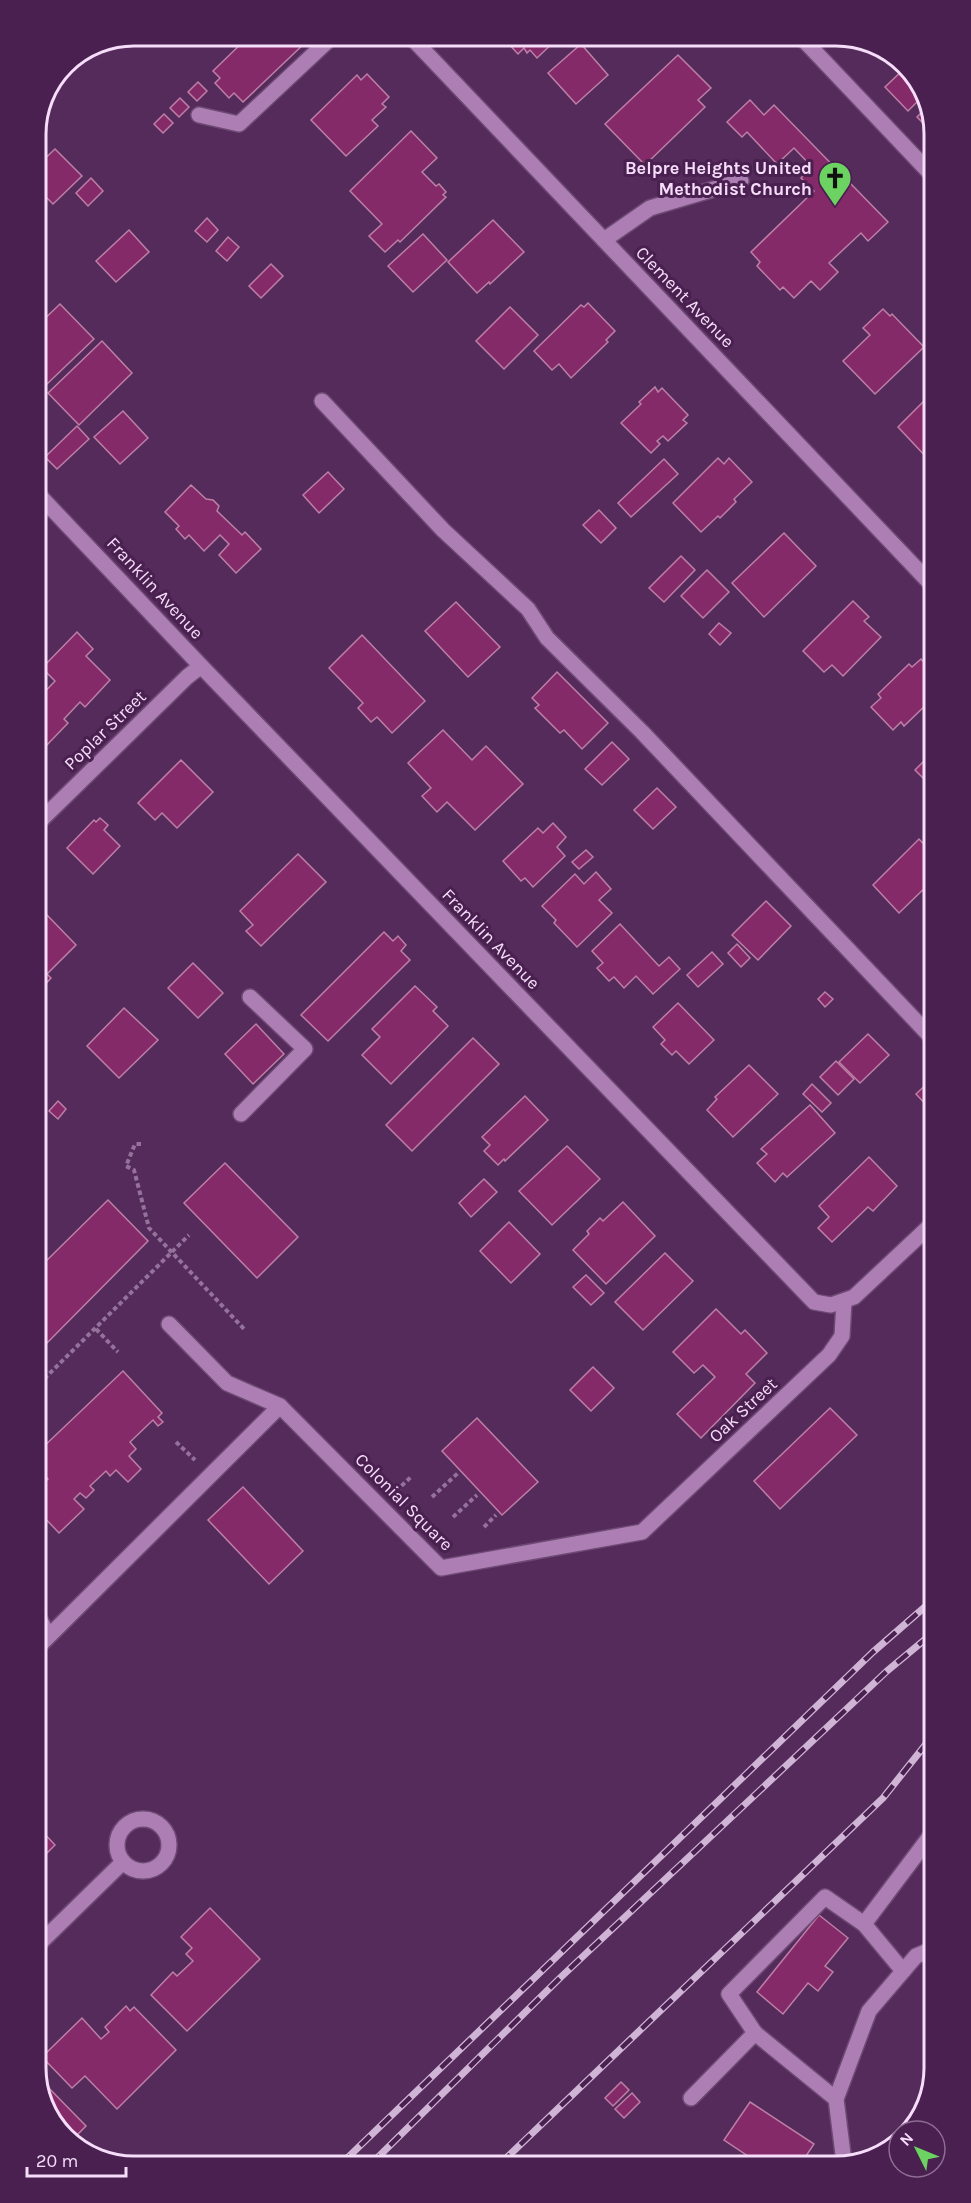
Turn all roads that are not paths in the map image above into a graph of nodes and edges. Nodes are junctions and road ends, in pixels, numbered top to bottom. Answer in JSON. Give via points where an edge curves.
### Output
{"nodes":[{"id":1,"x":322,"y":46,"type":"edge"},
{"id":2,"x":420,"y":46,"type":"edge"},
{"id":3,"x":810,"y":47,"type":"edge"},
{"id":4,"x":199,"y":115,"type":"dead end"},
{"id":5,"x":924,"y":167,"type":"edge"},
{"id":6,"x":741,"y":181,"type":"dead end"},
{"id":7,"x":604,"y":240,"type":"junction"},
{"id":8,"x":322,"y":401,"type":"dead end"},
{"id":9,"x":47,"y":503,"type":"edge"},
{"id":10,"x":924,"y":577,"type":"edge"},
{"id":11,"x":201,"y":666,"type":"junction"},
{"id":12,"x":47,"y":815,"type":"edge"},
{"id":13,"x":250,"y":997,"type":"dead end"},
{"id":14,"x":924,"y":1030,"type":"edge"},
{"id":15,"x":240,"y":1114,"type":"dead end"},
{"id":16,"x":924,"y":1231,"type":"edge"},
{"id":17,"x":844,"y":1302,"type":"junction"},
{"id":18,"x":169,"y":1324,"type":"dead end"},
{"id":19,"x":280,"y":1406,"type":"junction"},
{"id":20,"x":642,"y":1532,"type":"joint"},
{"id":21,"x":46,"y":1638,"type":"edge"},
{"id":22,"x":924,"y":1844,"type":"edge"},
{"id":23,"x":123,"y":1862,"type":"dead end"},
{"id":24,"x":864,"y":1924,"type":"junction"},
{"id":25,"x":46,"y":1937,"type":"edge"},
{"id":26,"x":924,"y":1953,"type":"edge"},
{"id":27,"x":903,"y":1971,"type":"junction"},
{"id":28,"x":755,"y":2032,"type":"junction"},
{"id":29,"x":691,"y":2098,"type":"dead end"},
{"id":30,"x":836,"y":2099,"type":"junction"},
{"id":31,"x":843,"y":2156,"type":"edge"}],
"edges":[{"from":1,"to":4,"type":"street","via":[[239,124]]},
{"from":2,"to":7,"type":"street","name":"Clement Avenue"},
{"from":3,"to":5,"type":"street"},
{"from":6,"to":7,"type":"street","via":[[650,208]]},
{"from":7,"to":10,"type":"street","name":"Clement Avenue"},
{"from":8,"to":14,"type":"street","via":[[444,530],[528,609],[547,638],[659,749]]},
{"from":9,"to":11,"type":"street","name":"Franklin Avenue"},
{"from":11,"to":12,"type":"street","name":"Poplar Street"},
{"from":11,"to":17,"type":"street","name":"Franklin Avenue","via":[[814,1302]]},
{"from":13,"to":15,"type":"street","via":[[305,1049]]},
{"from":16,"to":17,"type":"street"},
{"from":17,"to":20,"type":"street","name":"Oak Street","via":[[842,1336],[829,1355]]},
{"from":18,"to":19,"type":"street","via":[[227,1383]]},
{"from":19,"to":20,"type":"street","name":"Colonial Square","via":[[441,1568]]},
{"from":19,"to":21,"type":"street"},
{"from":22,"to":24,"type":"street"},
{"from":23,"to":25,"type":"street"},
{"from":24,"to":27,"type":"street"},
{"from":24,"to":28,"type":"street","via":[[825,1897],[729,1994]]},
{"from":26,"to":27,"type":"street"},
{"from":27,"to":30,"type":"street","via":[[869,2011]]},
{"from":28,"to":29,"type":"street"},
{"from":28,"to":30,"type":"street"},
{"from":30,"to":31,"type":"street"}]}
